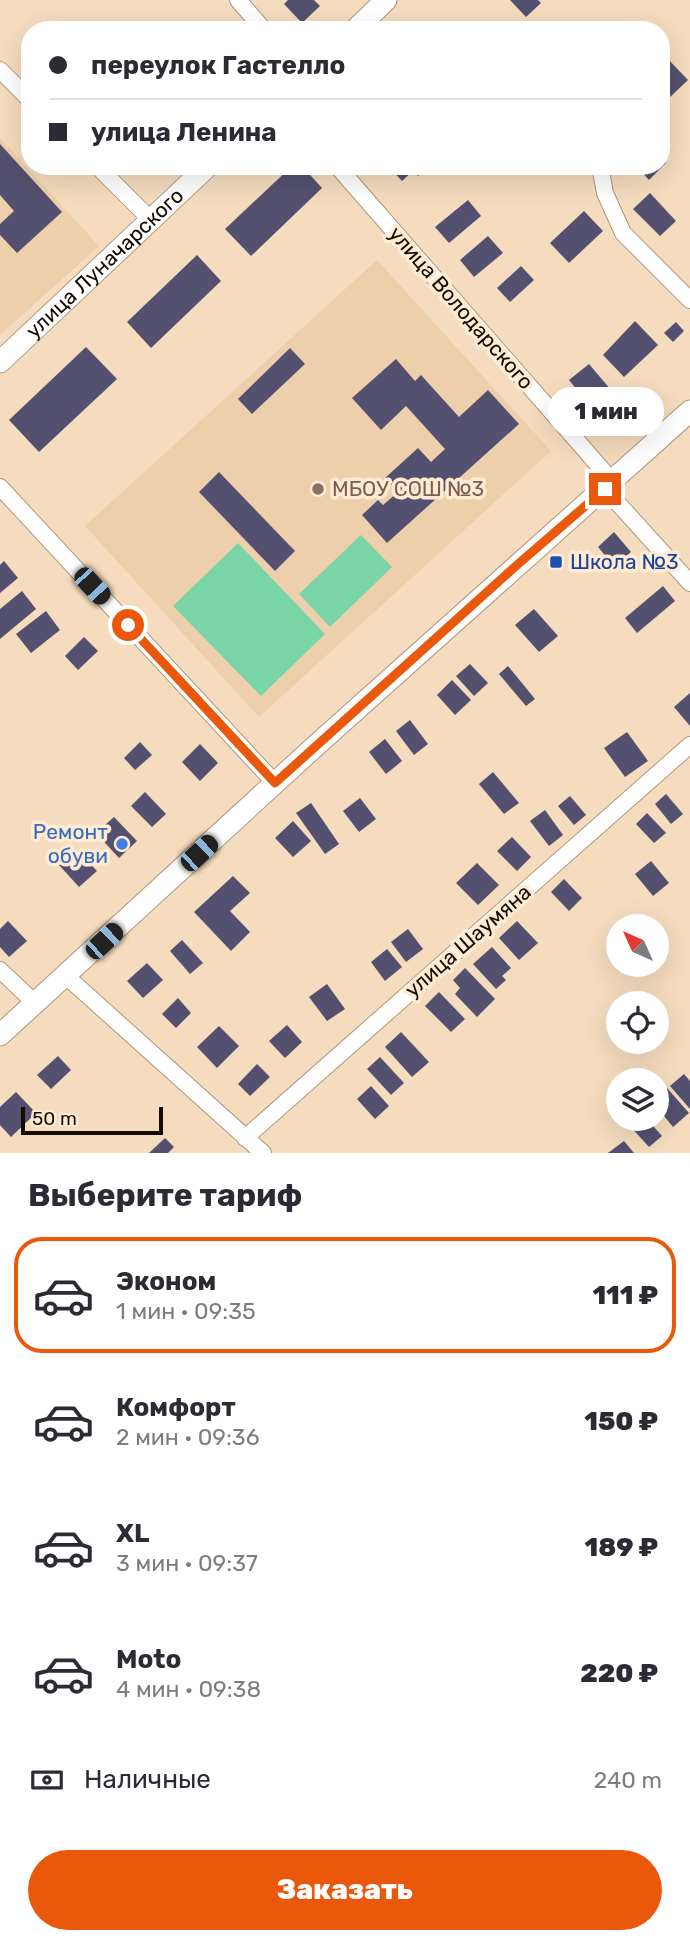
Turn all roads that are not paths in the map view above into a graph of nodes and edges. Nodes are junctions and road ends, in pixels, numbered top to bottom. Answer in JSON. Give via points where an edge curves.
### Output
{"nodes":[{"id":1,"x":238,"y":0,"type":"edge"},
{"id":2,"x":386,"y":0,"type":"edge"},
{"id":3,"x":256,"y":21,"type":"edge"},
{"id":4,"x":364,"y":21,"type":"edge"},
{"id":5,"x":0,"y":70,"type":"edge"},
{"id":6,"x":21,"y":91,"type":"edge"},
{"id":7,"x":106,"y":175,"type":"edge"},
{"id":8,"x":198,"y":175,"type":"edge"},
{"id":9,"x":345,"y":175,"type":"edge"},
{"id":10,"x":602,"y":175,"type":"edge"},
{"id":11,"x":150,"y":219,"type":"junction"},
{"id":12,"x":690,"y":300,"type":"edge"},
{"id":13,"x":0,"y":362,"type":"edge"},
{"id":14,"x":690,"y":411,"type":"edge"},
{"id":15,"x":609,"y":486,"type":"junction"},
{"id":16,"x":0,"y":487,"type":"edge"},
{"id":17,"x":690,"y":583,"type":"edge"},
{"id":18,"x":690,"y":745,"type":"edge"},
{"id":19,"x":275,"y":783,"type":"junction"},
{"id":20,"x":0,"y":970,"type":"edge"},
{"id":21,"x":66,"y":975,"type":"junction"},
{"id":22,"x":36,"y":1003,"type":"junction"},
{"id":23,"x":0,"y":1035,"type":"edge"},
{"id":24,"x":245,"y":1138,"type":"junction"},
{"id":25,"x":262,"y":1153,"type":"edge"}],
"edges":[{"from":1,"to":3,"type":"street"},
{"from":2,"to":4,"type":"main road"},
{"from":5,"to":6,"type":"street"},
{"from":7,"to":11,"type":"street"},
{"from":8,"to":11,"type":"main road","name":"улица Луначарского"},
{"from":9,"to":15,"type":"street","name":"улица Володарского"},
{"from":10,"to":12,"type":"street","via":[[623,233]]},
{"from":11,"to":13,"type":"main road","name":"улица Луначарского"},
{"from":14,"to":15,"type":"main road"},
{"from":15,"to":17,"type":"street","name":"улица Володарского"},
{"from":15,"to":19,"type":"main road"},
{"from":16,"to":19,"type":"street"},
{"from":18,"to":24,"type":"street","name":"улица Шаумяна"},
{"from":19,"to":21,"type":"main road"},
{"from":20,"to":22,"type":"street"},
{"from":21,"to":22,"type":"main road"},
{"from":21,"to":24,"type":"street"},
{"from":22,"to":23,"type":"main road"},
{"from":24,"to":25,"type":"street"}]}
